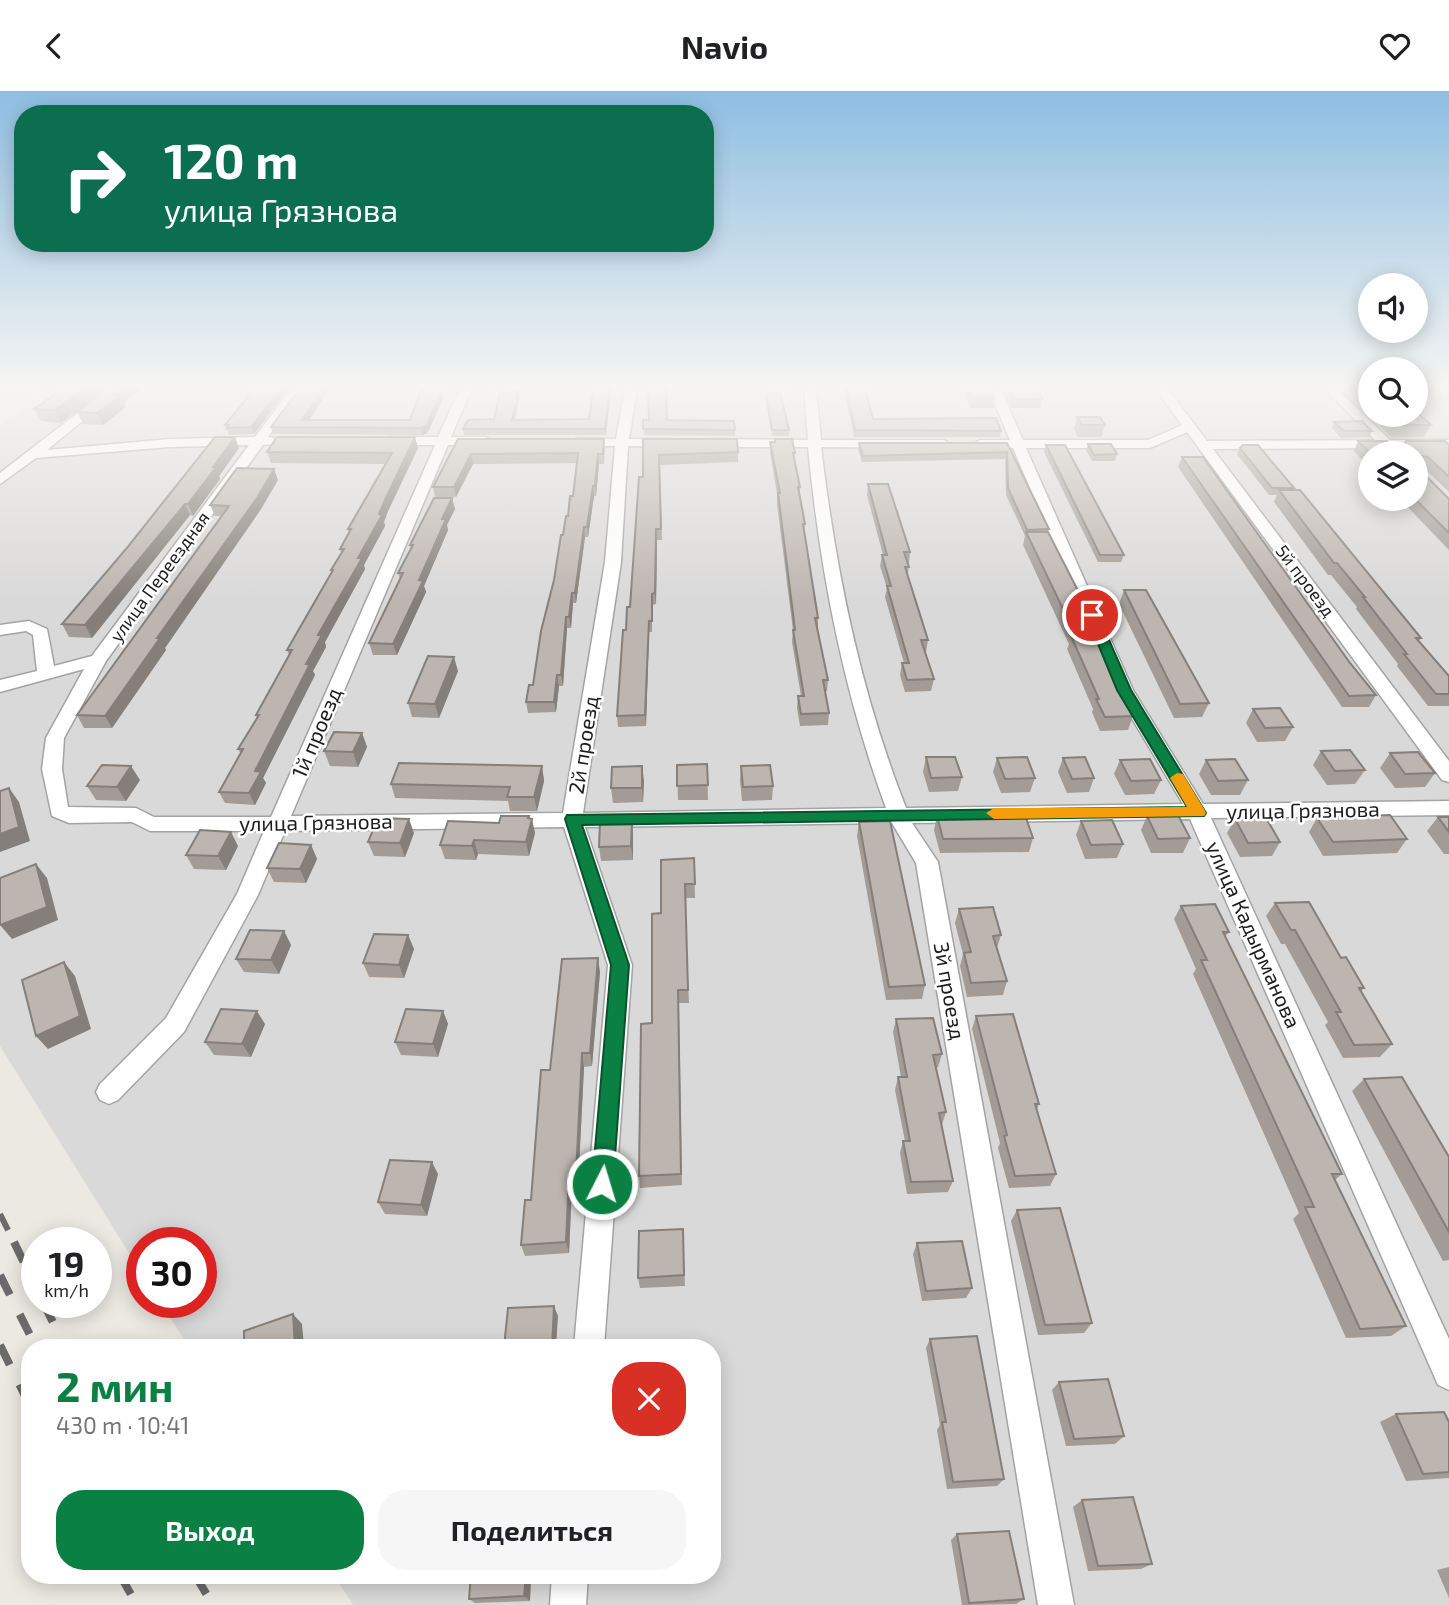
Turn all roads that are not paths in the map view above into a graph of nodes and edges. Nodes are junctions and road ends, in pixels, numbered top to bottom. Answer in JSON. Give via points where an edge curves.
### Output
{"nodes":[{"id":1,"x":26,"y":459,"type":"edge"},
{"id":2,"x":246,"y":459,"type":"edge"},
{"id":3,"x":435,"y":459,"type":"edge"},
{"id":4,"x":621,"y":459,"type":"edge"},
{"id":5,"x":816,"y":459,"type":"edge"},
{"id":6,"x":1024,"y":459,"type":"edge"},
{"id":7,"x":1214,"y":459,"type":"edge"},
{"id":8,"x":0,"y":480,"type":"edge"},
{"id":9,"x":0,"y":630,"type":"edge"},
{"id":10,"x":98,"y":660,"type":"junction"},
{"id":11,"x":46,"y":674,"type":"junction"},
{"id":12,"x":0,"y":686,"type":"edge"},
{"id":13,"x":55,"y":737,"type":"joint"},
{"id":14,"x":1449,"y":775,"type":"edge"},
{"id":15,"x":1449,"y":808,"type":"edge"},
{"id":16,"x":1198,"y":813,"type":"junction"},
{"id":17,"x":897,"y":814,"type":"junction"},
{"id":18,"x":572,"y":819,"type":"junction"},
{"id":19,"x":278,"y":824,"type":"junction"},
{"id":20,"x":110,"y":1092,"type":"dead end"},
{"id":21,"x":590,"y":1339,"type":"edge"},
{"id":22,"x":1449,"y":1374,"type":"edge"},
{"id":23,"x":569,"y":1584,"type":"edge"},
{"id":24,"x":568,"y":1605,"type":"edge"},
{"id":25,"x":1056,"y":1605,"type":"edge"}],
"edges":[{"from":1,"to":8,"type":"street"},
{"from":2,"to":10,"type":"street","name":"улица Переездная"},
{"from":3,"to":19,"type":"street","name":"1й проезд"},
{"from":4,"to":18,"type":"street","name":"2й проезд","via":[[612,562]]},
{"from":5,"to":17,"type":"street","name":"3й проезд","via":[[835,592],[856,691]]},
{"from":6,"to":16,"type":"street","name":"улица Кадырманова","via":[[1124,690]]},
{"from":7,"to":14,"type":"street","name":"5й проезд"},
{"from":9,"to":11,"type":"street","via":[[29,626],[41,633]]},
{"from":10,"to":11,"type":"street"},
{"from":10,"to":13,"type":"street","name":"улица Переездная"},
{"from":11,"to":12,"type":"street"},
{"from":13,"to":19,"type":"street","name":"улица Грязнова","via":[[55,799],[59,811],[69,816],[136,815],[150,824]]},
{"from":15,"to":16,"type":"street","name":"улица Грязнова"},
{"from":16,"to":17,"type":"street","name":"улица Грязнова"},
{"from":16,"to":22,"type":"street","name":"улица Кадырманова"},
{"from":17,"to":18,"type":"street","name":"улица Грязнова"},
{"from":17,"to":25,"type":"street","name":"3й проезд","via":[[927,862]]},
{"from":18,"to":19,"type":"street","name":"улица Грязнова"},
{"from":18,"to":21,"type":"street","name":"2й проезд","via":[[620,965]]},
{"from":19,"to":20,"type":"street","name":"1й проезд","via":[[247,895],[175,1025]]},
{"from":23,"to":24,"type":"street"}]}
